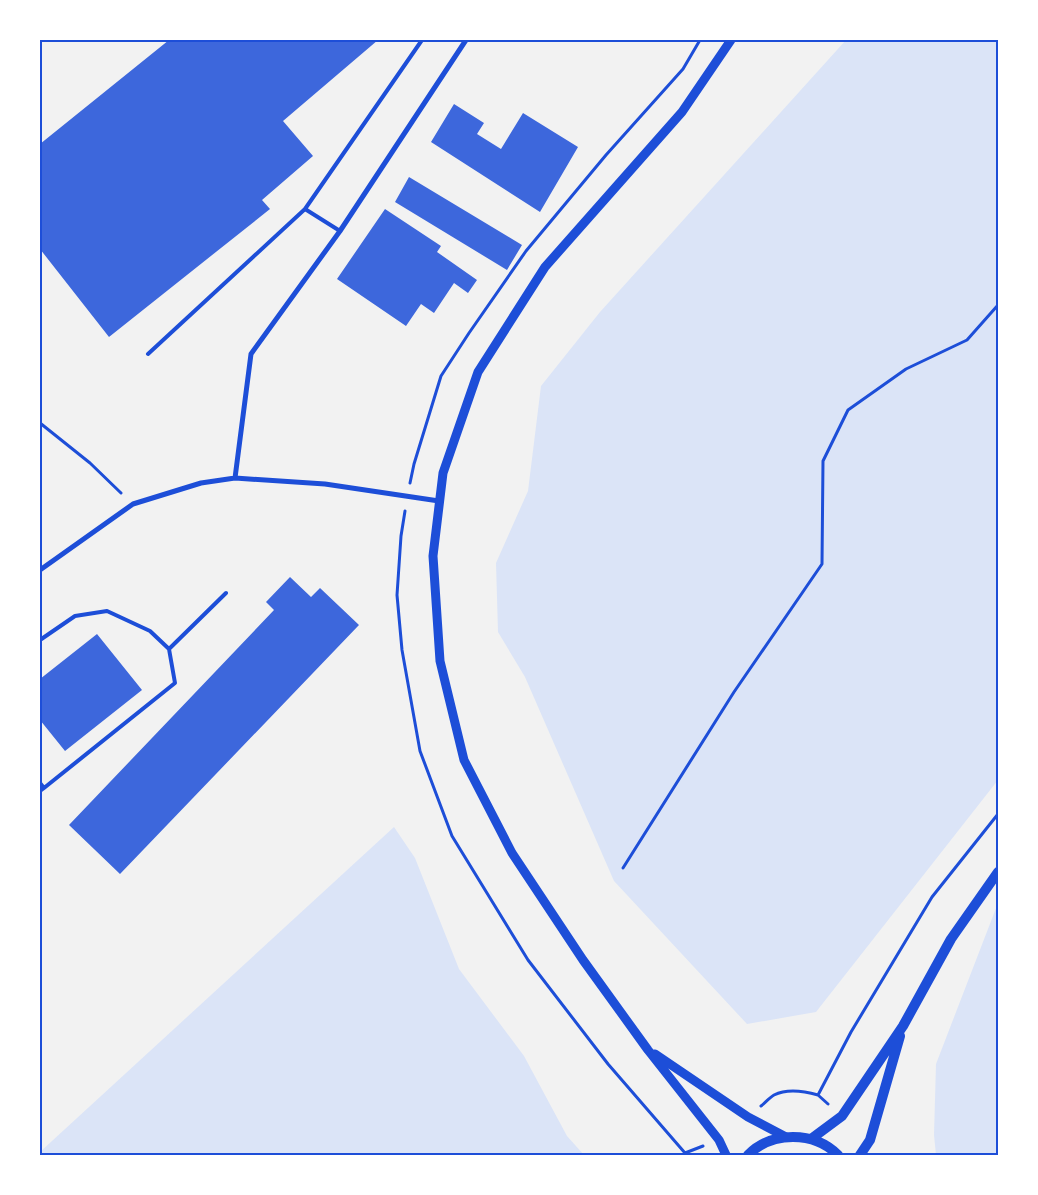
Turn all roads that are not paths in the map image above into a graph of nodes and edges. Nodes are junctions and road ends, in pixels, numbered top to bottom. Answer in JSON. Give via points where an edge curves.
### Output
{"nodes":[{"id":1,"x":422,"y":40,"type":"edge"},
{"id":2,"x":466,"y":40,"type":"edge"},
{"id":3,"x":731,"y":40,"type":"edge"},
{"id":4,"x":305,"y":209,"type":"junction"},
{"id":5,"x":340,"y":231,"type":"junction"},
{"id":6,"x":148,"y":354,"type":"dead end"},
{"id":7,"x":234,"y":478,"type":"junction"},
{"id":8,"x":440,"y":501,"type":"junction"},
{"id":9,"x":40,"y":570,"type":"edge"},
{"id":10,"x":226,"y":593,"type":"dead end"},
{"id":11,"x":40,"y":640,"type":"edge"},
{"id":12,"x":169,"y":649,"type":"junction"},
{"id":13,"x":40,"y":783,"type":"edge"},
{"id":14,"x":44,"y":788,"type":"junction"},
{"id":15,"x":40,"y":791,"type":"edge"},
{"id":16,"x":998,"y":872,"type":"edge"},
{"id":17,"x":903,"y":1026,"type":"junction"},
{"id":18,"x":648,"y":1050,"type":"junction"},
{"id":19,"x":786,"y":1137,"type":"junction"},
{"id":20,"x":811,"y":1139,"type":"junction"},
{"id":21,"x":726,"y":1155,"type":"edge"},
{"id":22,"x":748,"y":1155,"type":"edge"},
{"id":23,"x":838,"y":1155,"type":"edge"},
{"id":24,"x":860,"y":1155,"type":"edge"}],
"edges":[{"from":1,"to":4,"type":"lane"},
{"from":2,"to":5,"type":"street"},
{"from":3,"to":8,"type":"street","via":[[682,112],[545,267],[478,372],[443,473]]},
{"from":4,"to":5,"type":"lane"},
{"from":4,"to":6,"type":"lane"},
{"from":5,"to":7,"type":"street","via":[[251,354]]},
{"from":7,"to":8,"type":"street","via":[[326,484]]},
{"from":7,"to":9,"type":"street","via":[[201,483],[133,504]]},
{"from":8,"to":18,"type":"street","via":[[433,556],[440,661],[464,760],[512,852],[582,960]]},
{"from":10,"to":12,"type":"lane"},
{"from":11,"to":12,"type":"lane","via":[[75,616],[107,611],[150,631]]},
{"from":12,"to":14,"type":"lane","via":[[175,683]]},
{"from":13,"to":14,"type":"lane"},
{"from":14,"to":15,"type":"lane"},
{"from":16,"to":17,"type":"main road","via":[[951,938]]},
{"from":17,"to":20,"type":"main road","via":[[842,1116]]},
{"from":17,"to":24,"type":"main road","via":[[870,1140]]},
{"from":18,"to":19,"type":"street","via":[[748,1118]]},
{"from":18,"to":21,"type":"street","via":[[719,1140]]},
{"from":19,"to":20,"type":"main road"},
{"from":19,"to":22,"type":"main road","via":[[762,1144]]},
{"from":20,"to":23,"type":"main road"}]}
